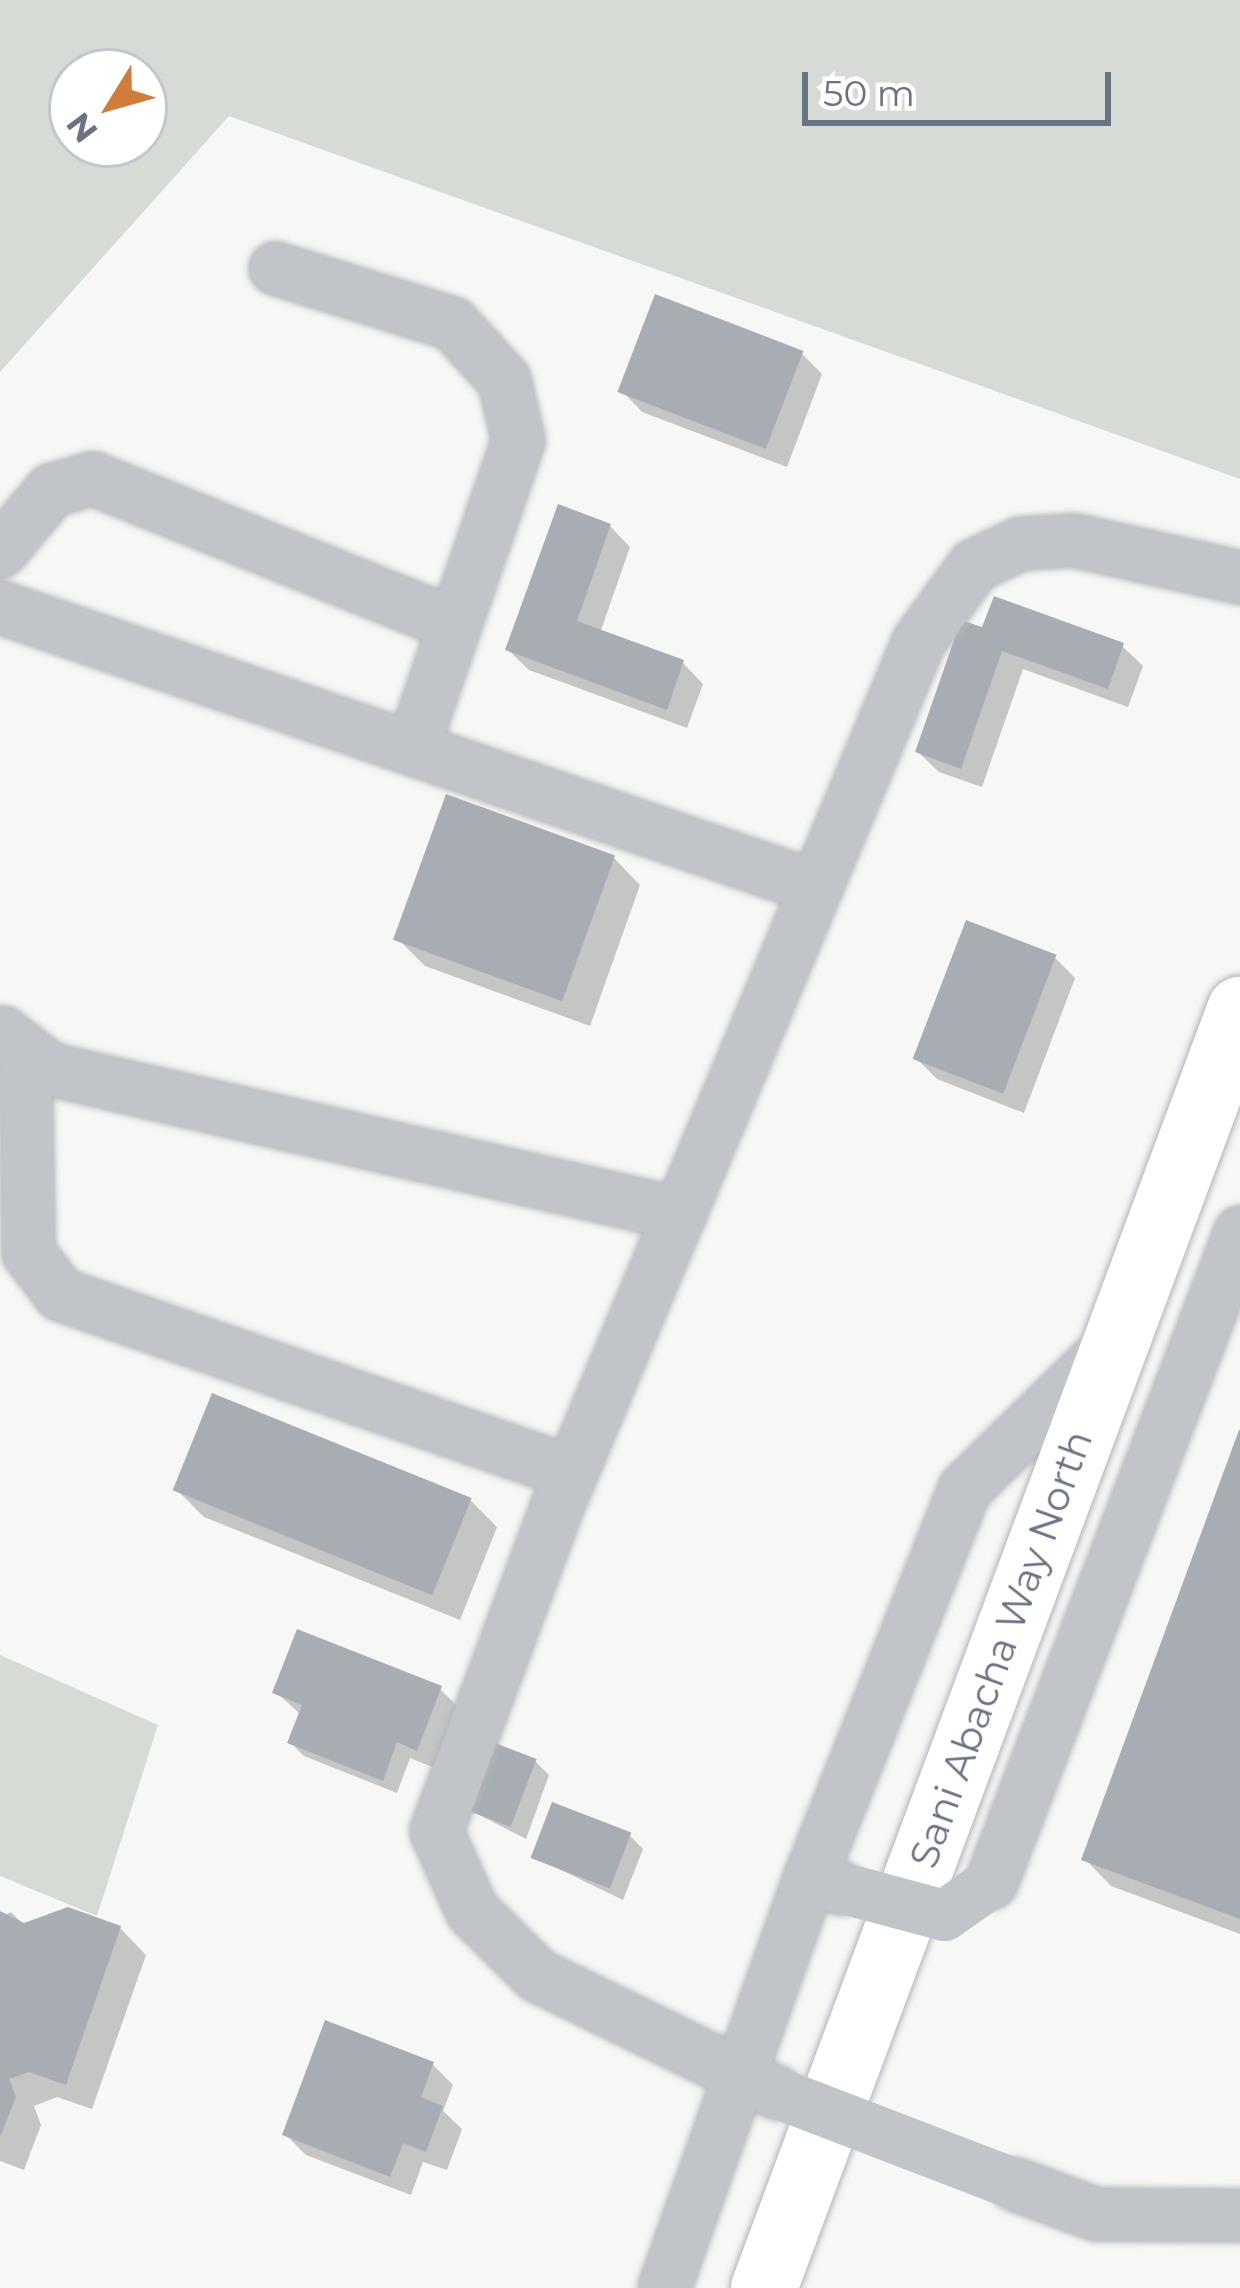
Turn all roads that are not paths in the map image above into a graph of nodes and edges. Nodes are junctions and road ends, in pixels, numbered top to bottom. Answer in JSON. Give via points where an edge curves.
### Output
{"nodes":[{"id":1,"x":274,"y":268,"type":"dead end"},
{"id":2,"x":0,"y":551,"type":"edge"},
{"id":3,"x":1240,"y":577,"type":"edge"},
{"id":4,"x":0,"y":608,"type":"edge"},
{"id":5,"x":454,"y":624,"type":"junction"},
{"id":6,"x":412,"y":748,"type":"junction"},
{"id":7,"x":810,"y":885,"type":"junction"},
{"id":8,"x":1240,"y":1010,"type":"edge"},
{"id":9,"x":12,"y":1040,"type":"edge"},
{"id":10,"x":680,"y":1214,"type":"junction"},
{"id":11,"x":1240,"y":1232,"type":"edge"},
{"id":12,"x":1114,"y":1343,"type":"junction"},
{"id":13,"x":571,"y":1472,"type":"junction"},
{"id":14,"x":828,"y":1884,"type":"junction"},
{"id":15,"x":758,"y":2085,"type":"junction"},
{"id":16,"x":1240,"y":2216,"type":"edge"},
{"id":17,"x":664,"y":2288,"type":"edge"},
{"id":18,"x":764,"y":2288,"type":"edge"}],
"edges":[{"from":1,"to":5,"type":"lane","via":[[452,323],[504,380],[518,440]]},
{"from":2,"to":5,"type":"lane","via":[[51,490],[92,478]]},
{"from":3,"to":7,"type":"lane","via":[[1074,540],[1021,543],[974,566],[918,643]]},
{"from":4,"to":6,"type":"lane"},
{"from":5,"to":6,"type":"lane"},
{"from":6,"to":7,"type":"lane"},
{"from":7,"to":10,"type":"lane"},
{"from":8,"to":12,"type":"highway","name":"Sani Abacha Way North"},
{"from":9,"to":10,"type":"lane","via":[[50,1069]]},
{"from":9,"to":13,"type":"lane","via":[[28,1252],[60,1294]]},
{"from":10,"to":13,"type":"lane"},
{"from":11,"to":14,"type":"lane","bridge":true,"via":[[991,1882],[944,1915]]},
{"from":12,"to":14,"type":"lane","via":[[964,1489]]},
{"from":12,"to":18,"type":"highway","name":"Sani Abacha Way North"},
{"from":13,"to":15,"type":"lane","via":[[436,1831],[448,1876],[537,1976]]},
{"from":14,"to":15,"type":"lane"},
{"from":15,"to":16,"type":"lane","bridge":true,"via":[[1096,2214]]},
{"from":15,"to":17,"type":"lane"}]}
